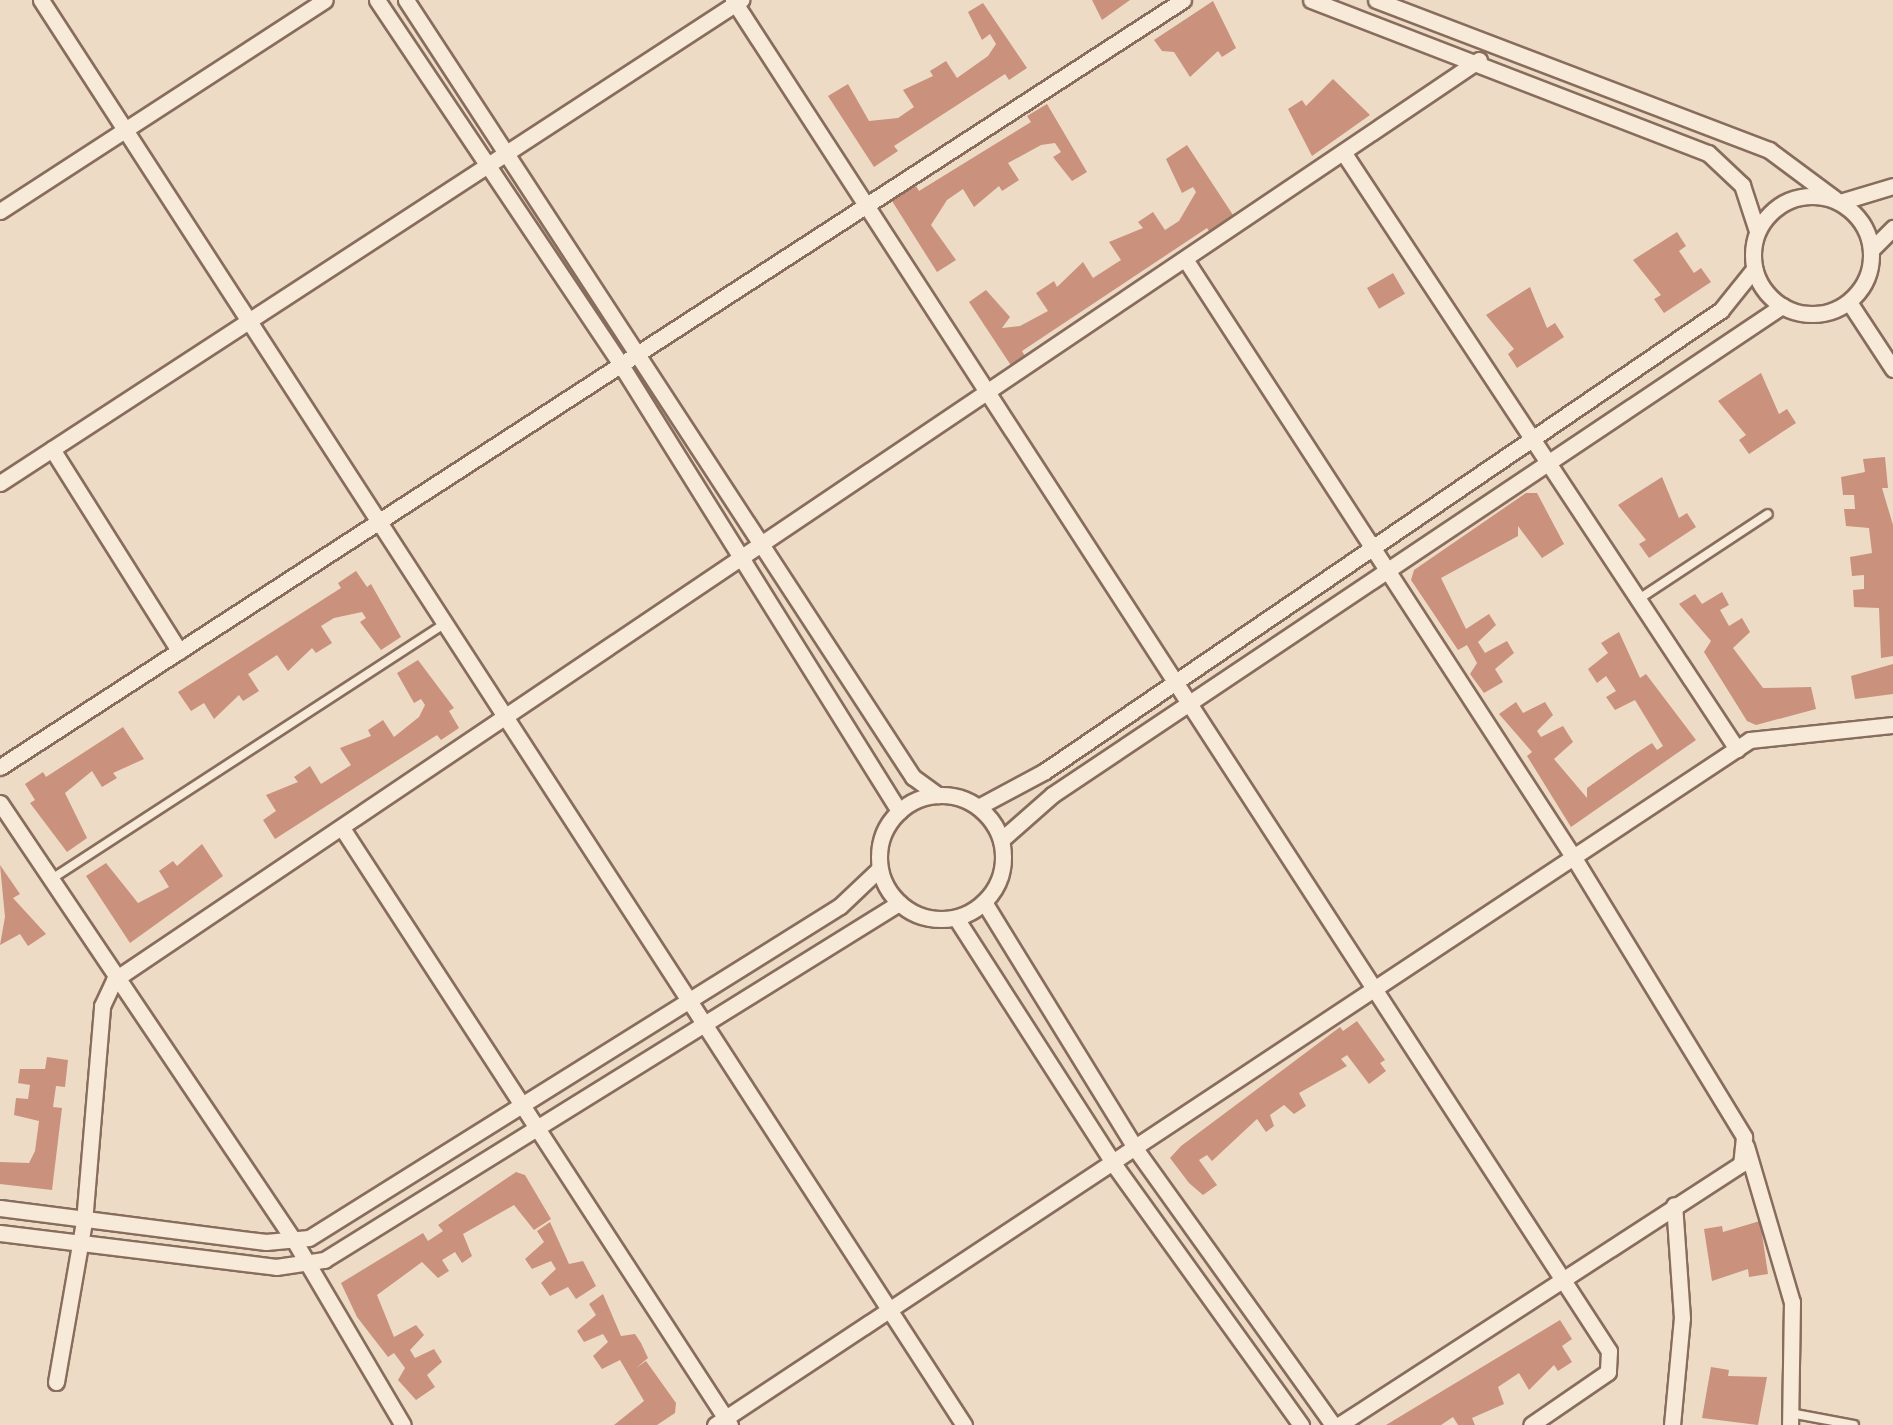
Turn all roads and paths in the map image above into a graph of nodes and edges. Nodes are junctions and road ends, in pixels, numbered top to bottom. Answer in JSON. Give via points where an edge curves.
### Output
{"nodes":[{"id":1,"x":40,"y":0,"type":"edge"},
{"id":2,"x":325,"y":0,"type":"edge"},
{"id":3,"x":378,"y":0,"type":"edge"},
{"id":4,"x":406,"y":0,"type":"edge"},
{"id":5,"x":1183,"y":0,"type":"edge"},
{"id":6,"x":1311,"y":0,"type":"edge"},
{"id":7,"x":1376,"y":0,"type":"edge"},
{"id":8,"x":736,"y":1,"type":"edge"},
{"id":9,"x":1479,"y":60,"type":"junction"},
{"id":10,"x":125,"y":130,"type":"junction"},
{"id":11,"x":506,"y":153,"type":"junction"},
{"id":12,"x":1346,"y":155,"type":"junction"},
{"id":13,"x":488,"y":165,"type":"junction"},
{"id":14,"x":1893,"y":186,"type":"edge"},
{"id":15,"x":1838,"y":200,"type":"junction"},
{"id":16,"x":867,"y":206,"type":"junction"},
{"id":17,"x":0,"y":211,"type":"edge"},
{"id":18,"x":1893,"y":228,"type":"edge"},
{"id":19,"x":1758,"y":230,"type":"junction"},
{"id":20,"x":1872,"y":249,"type":"junction"},
{"id":21,"x":1188,"y":262,"type":"junction"},
{"id":22,"x":1754,"y":269,"type":"junction"},
{"id":23,"x":1849,"y":302,"type":"junction"},
{"id":24,"x":1782,"y":306,"type":"junction"},
{"id":25,"x":248,"y":321,"type":"junction"},
{"id":26,"x":638,"y":354,"type":"junction"},
{"id":27,"x":620,"y":365,"type":"junction"},
{"id":28,"x":1893,"y":369,"type":"edge"},
{"id":29,"x":990,"y":395,"type":"junction"},
{"id":30,"x":1532,"y":438,"type":"junction"},
{"id":31,"x":52,"y":449,"type":"junction"},
{"id":32,"x":1546,"y":458,"type":"junction"},
{"id":33,"x":0,"y":483,"type":"edge"},
{"id":34,"x":1768,"y":514,"type":"dead end"},
{"id":35,"x":379,"y":522,"type":"junction"},
{"id":36,"x":763,"y":546,"type":"junction"},
{"id":37,"x":1370,"y":549,"type":"junction"},
{"id":38,"x":743,"y":560,"type":"junction"},
{"id":39,"x":1384,"y":572,"type":"junction"},
{"id":40,"x":1638,"y":599,"type":"junction"},
{"id":41,"x":445,"y":624,"type":"junction"},
{"id":42,"x":179,"y":650,"type":"junction"},
{"id":43,"x":1176,"y":681,"type":"junction"},
{"id":44,"x":1190,"y":702,"type":"junction"},
{"id":45,"x":506,"y":718,"type":"junction"},
{"id":46,"x":1893,"y":724,"type":"edge"},
{"id":47,"x":1737,"y":749,"type":"junction"},
{"id":48,"x":0,"y":767,"type":"edge"},
{"id":49,"x":938,"y":794,"type":"junction"},
{"id":50,"x":0,"y":804,"type":"edge"},
{"id":51,"x":978,"y":806,"type":"junction"},
{"id":52,"x":899,"y":811,"type":"junction"},
{"id":53,"x":342,"y":828,"type":"junction"},
{"id":54,"x":1001,"y":840,"type":"junction"},
{"id":55,"x":1574,"y":858,"type":"junction"},
{"id":56,"x":880,"y":869,"type":"junction"},
{"id":57,"x":50,"y":880,"type":"junction"},
{"id":58,"x":984,"y":902,"type":"junction"},
{"id":59,"x":899,"y":903,"type":"junction"},
{"id":60,"x":956,"y":918,"type":"junction"},
{"id":61,"x":114,"y":980,"type":"junction"},
{"id":62,"x":1376,"y":991,"type":"junction"},
{"id":63,"x":689,"y":1000,"type":"junction"},
{"id":64,"x":704,"y":1024,"type":"junction"},
{"id":65,"x":525,"y":1105,"type":"junction"},
{"id":66,"x":539,"y":1127,"type":"junction"},
{"id":67,"x":1744,"y":1137,"type":"junction"},
{"id":68,"x":1137,"y":1151,"type":"junction"},
{"id":69,"x":1115,"y":1166,"type":"junction"},
{"id":70,"x":1674,"y":1205,"type":"junction"},
{"id":71,"x":0,"y":1208,"type":"edge"},
{"id":72,"x":84,"y":1222,"type":"junction"},
{"id":73,"x":0,"y":1233,"type":"edge"},
{"id":74,"x":295,"y":1242,"type":"junction"},
{"id":75,"x":79,"y":1244,"type":"junction"},
{"id":76,"x":310,"y":1265,"type":"junction"},
{"id":77,"x":1564,"y":1278,"type":"junction"},
{"id":78,"x":890,"y":1311,"type":"junction"},
{"id":79,"x":56,"y":1382,"type":"dead end"},
{"id":80,"x":1790,"y":1419,"type":"edge"},
{"id":81,"x":724,"y":1423,"type":"edge"},
{"id":82,"x":403,"y":1425,"type":"edge"},
{"id":83,"x":964,"y":1425,"type":"edge"},
{"id":84,"x":1301,"y":1425,"type":"edge"},
{"id":85,"x":1336,"y":1425,"type":"edge"},
{"id":86,"x":1531,"y":1425,"type":"edge"},
{"id":87,"x":1672,"y":1425,"type":"edge"},
{"id":88,"x":1854,"y":1425,"type":"edge"}],
"edges":[{"from":1,"to":10,"type":"street"},
{"from":2,"to":10,"type":"street"},
{"from":3,"to":13,"type":"street"},
{"from":4,"to":11,"type":"street"},
{"from":5,"to":16,"type":"street"},
{"from":6,"to":9,"type":"street"},
{"from":7,"to":15,"type":"street","via":[[1770,150]]},
{"from":8,"to":11,"type":"street"},
{"from":8,"to":16,"type":"street"},
{"from":9,"to":12,"type":"street"},
{"from":9,"to":19,"type":"street","via":[[1708,153],[1742,186]]},
{"from":10,"to":17,"type":"street"},
{"from":10,"to":25,"type":"street"},
{"from":11,"to":13,"type":"street"},
{"from":11,"to":26,"type":"street"},
{"from":12,"to":21,"type":"street"},
{"from":12,"to":30,"type":"street"},
{"from":13,"to":25,"type":"street"},
{"from":13,"to":27,"type":"street"},
{"from":14,"to":15,"type":"street"},
{"from":15,"to":19,"type":"street","via":[[1817,195],[1782,204]]},
{"from":15,"to":20,"type":"street","via":[[1856,214]]},
{"from":16,"to":26,"type":"street"},
{"from":16,"to":29,"type":"street"},
{"from":18,"to":20,"type":"street"},
{"from":19,"to":22,"type":"street"},
{"from":20,"to":23,"type":"street","via":[[1862,287]]},
{"from":21,"to":29,"type":"street"},
{"from":21,"to":37,"type":"street"},
{"from":22,"to":24,"type":"street"},
{"from":22,"to":30,"type":"street","via":[[1721,310]]},
{"from":23,"to":24,"type":"street","via":[[1816,314]]},
{"from":23,"to":28,"type":"street"},
{"from":24,"to":32,"type":"street"},
{"from":25,"to":31,"type":"street"},
{"from":25,"to":35,"type":"street"},
{"from":26,"to":27,"type":"street"},
{"from":26,"to":36,"type":"street"},
{"from":27,"to":35,"type":"street"},
{"from":27,"to":38,"type":"street"},
{"from":29,"to":36,"type":"street"},
{"from":29,"to":43,"type":"street"},
{"from":30,"to":32,"type":"street"},
{"from":30,"to":37,"type":"street"},
{"from":31,"to":33,"type":"street"},
{"from":31,"to":42,"type":"street"},
{"from":32,"to":39,"type":"street"},
{"from":32,"to":40,"type":"street"},
{"from":34,"to":40,"type":"lane"},
{"from":35,"to":41,"type":"street"},
{"from":35,"to":42,"type":"street"},
{"from":36,"to":38,"type":"street"},
{"from":36,"to":49,"type":"street","via":[[913,777]]},
{"from":37,"to":39,"type":"street"},
{"from":37,"to":43,"type":"street"},
{"from":38,"to":45,"type":"street"},
{"from":38,"to":52,"type":"street"},
{"from":39,"to":44,"type":"street"},
{"from":39,"to":55,"type":"street"},
{"from":40,"to":47,"type":"street"},
{"from":41,"to":45,"type":"street"},
{"from":41,"to":57,"type":"lane"},
{"from":42,"to":48,"type":"street"},
{"from":43,"to":44,"type":"street"},
{"from":43,"to":51,"type":"street","via":[[1045,771]]},
{"from":44,"to":54,"type":"street","via":[[1052,795]]},
{"from":44,"to":62,"type":"street"},
{"from":45,"to":53,"type":"street"},
{"from":45,"to":63,"type":"street"},
{"from":46,"to":47,"type":"street","via":[[1750,740]]},
{"from":47,"to":55,"type":"street"},
{"from":49,"to":51,"type":"street"},
{"from":49,"to":52,"type":"street"},
{"from":50,"to":57,"type":"street"},
{"from":51,"to":54,"type":"street"},
{"from":52,"to":56,"type":"street","via":[[879,848]]},
{"from":53,"to":61,"type":"street"},
{"from":53,"to":65,"type":"street"},
{"from":54,"to":58,"type":"street","via":[[1001,874]]},
{"from":55,"to":62,"type":"street"},
{"from":55,"to":67,"type":"street"},
{"from":56,"to":59,"type":"street"},
{"from":56,"to":63,"type":"street","via":[[840,906]]},
{"from":57,"to":61,"type":"street"},
{"from":58,"to":60,"type":"street"},
{"from":58,"to":68,"type":"street"},
{"from":59,"to":60,"type":"street","via":[[916,914]]},
{"from":59,"to":64,"type":"street"},
{"from":60,"to":69,"type":"street"},
{"from":61,"to":72,"type":"street","via":[[102,1006]]},
{"from":61,"to":74,"type":"street"},
{"from":62,"to":68,"type":"street"},
{"from":62,"to":77,"type":"street"},
{"from":63,"to":64,"type":"street"},
{"from":63,"to":65,"type":"street"},
{"from":64,"to":66,"type":"street"},
{"from":64,"to":78,"type":"street"},
{"from":65,"to":66,"type":"street"},
{"from":65,"to":74,"type":"street","via":[[322,1233]]},
{"from":66,"to":76,"type":"street"},
{"from":66,"to":81,"type":"street"},
{"from":67,"to":70,"type":"street","via":[[1741,1164]]},
{"from":67,"to":80,"type":"street","via":[[1792,1302]]},
{"from":68,"to":69,"type":"street"},
{"from":68,"to":85,"type":"street"},
{"from":69,"to":78,"type":"street"},
{"from":69,"to":84,"type":"street"},
{"from":70,"to":77,"type":"street"},
{"from":70,"to":87,"type":"street","via":[[1682,1318]]},
{"from":71,"to":72,"type":"street"},
{"from":72,"to":74,"type":"street"},
{"from":72,"to":75,"type":"street"},
{"from":73,"to":75,"type":"street"},
{"from":74,"to":76,"type":"street"},
{"from":75,"to":76,"type":"street"},
{"from":75,"to":79,"type":"street"},
{"from":76,"to":82,"type":"street"},
{"from":77,"to":85,"type":"street"},
{"from":77,"to":86,"type":"street","via":[[1610,1351],[1608,1372]]},
{"from":78,"to":81,"type":"street"},
{"from":78,"to":83,"type":"street"},
{"from":80,"to":88,"type":"lane"}]}
